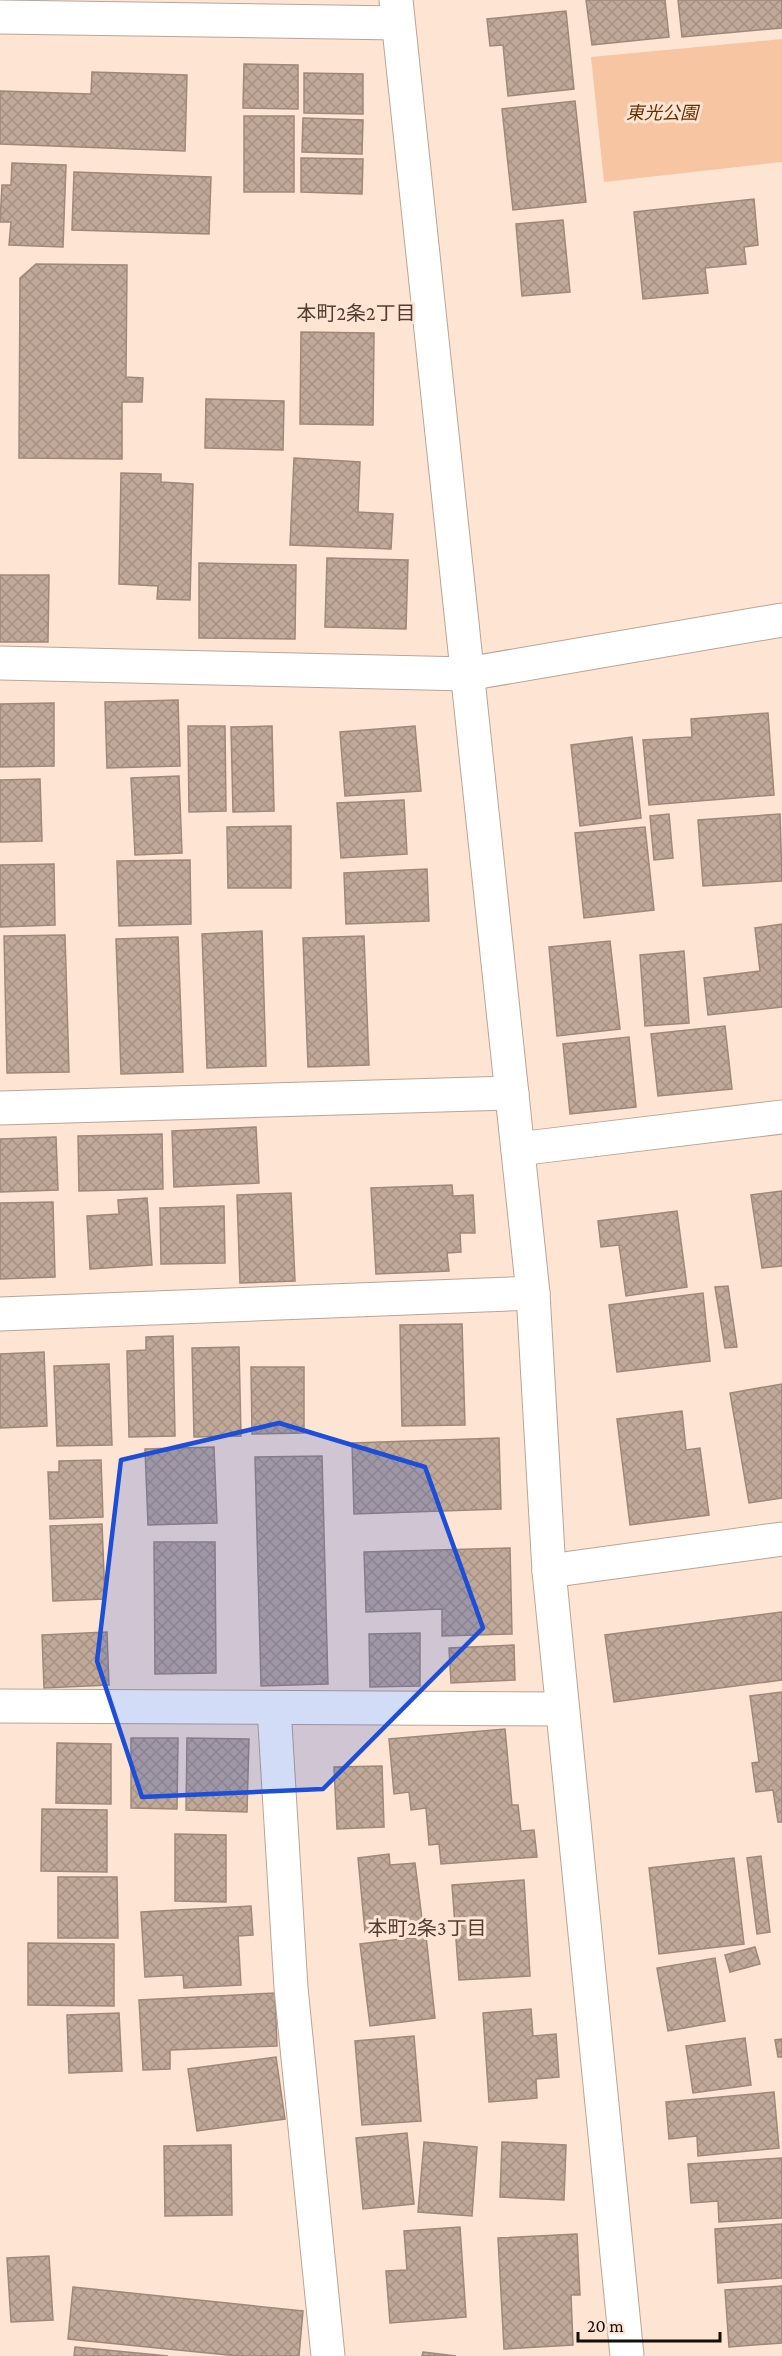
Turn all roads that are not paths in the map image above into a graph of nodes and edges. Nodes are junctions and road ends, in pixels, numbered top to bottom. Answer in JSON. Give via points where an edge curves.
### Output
{"nodes":[{"id":1,"x":397,"y":12,"type":"edge"},
{"id":2,"x":0,"y":16,"type":"edge"},
{"id":3,"x":782,"y":620,"type":"edge"},
{"id":4,"x":0,"y":663,"type":"edge"},
{"id":5,"x":467,"y":674,"type":"junction"},
{"id":6,"x":512,"y":1093,"type":"junction"},
{"id":7,"x":0,"y":1108,"type":"edge"},
{"id":8,"x":782,"y":1117,"type":"edge"},
{"id":9,"x":518,"y":1149,"type":"junction"},
{"id":10,"x":533,"y":1293,"type":"junction"},
{"id":11,"x":0,"y":1314,"type":"edge"},
{"id":12,"x":782,"y":1539,"type":"edge"},
{"id":13,"x":549,"y":1571,"type":"junction"},
{"id":14,"x":0,"y":1706,"type":"edge"},
{"id":15,"x":274,"y":1708,"type":"junction"},
{"id":16,"x":562,"y":1709,"type":"junction"},
{"id":17,"x":328,"y":2356,"type":"edge"},
{"id":18,"x":627,"y":2356,"type":"edge"}],
"edges":[{"from":1,"to":2,"type":"street"},
{"from":1,"to":5,"type":"street"},
{"from":3,"to":5,"type":"street"},
{"from":4,"to":5,"type":"street"},
{"from":5,"to":6,"type":"street"},
{"from":6,"to":7,"type":"street"},
{"from":6,"to":9,"type":"street"},
{"from":8,"to":9,"type":"street"},
{"from":9,"to":10,"type":"street"},
{"from":10,"to":11,"type":"street"},
{"from":10,"to":13,"type":"street"},
{"from":12,"to":13,"type":"street"},
{"from":13,"to":16,"type":"street"},
{"from":14,"to":15,"type":"street"},
{"from":15,"to":16,"type":"street"},
{"from":15,"to":17,"type":"street","via":[[291,1988]]},
{"from":16,"to":18,"type":"street"}]}
